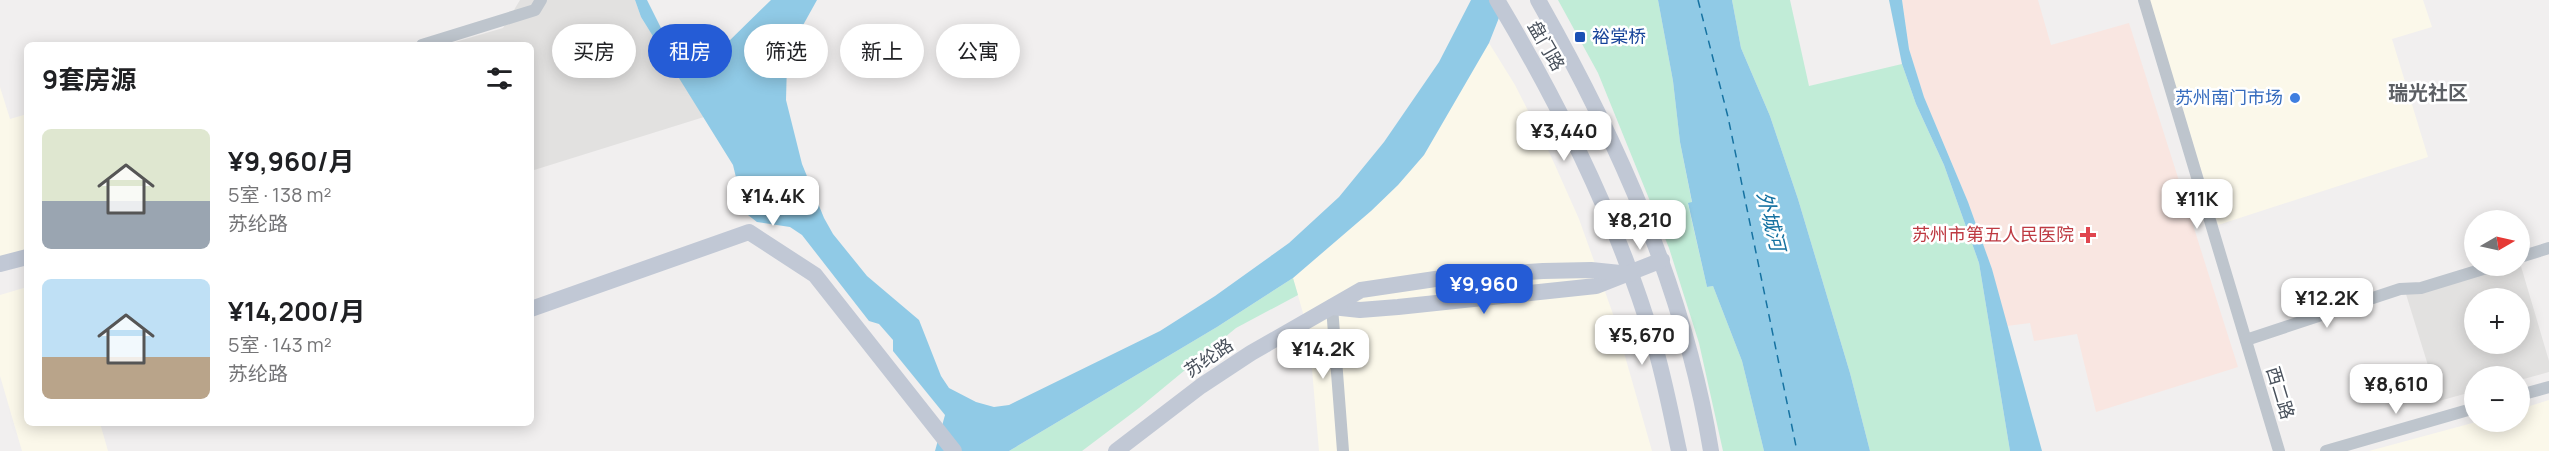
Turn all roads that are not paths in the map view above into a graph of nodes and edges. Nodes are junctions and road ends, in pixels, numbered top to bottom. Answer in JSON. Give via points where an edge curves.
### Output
{"nodes":[{"id":1,"x":541,"y":0,"type":"edge"},
{"id":2,"x":1497,"y":0,"type":"edge"},
{"id":3,"x":1538,"y":0,"type":"edge"},
{"id":4,"x":2144,"y":0,"type":"edge"},
{"id":5,"x":432,"y":42,"type":"edge"},
{"id":6,"x":2549,"y":248,"type":"edge"},
{"id":7,"x":2530,"y":254,"type":"edge"},
{"id":8,"x":24,"y":258,"type":"edge"},
{"id":9,"x":1662,"y":260,"type":"junction"},
{"id":10,"x":0,"y":264,"type":"edge"},
{"id":11,"x":1630,"y":274,"type":"junction"},
{"id":12,"x":2464,"y":275,"type":"edge"},
{"id":13,"x":1332,"y":307,"type":"junction"},
{"id":14,"x":534,"y":308,"type":"edge"},
{"id":15,"x":2246,"y":340,"type":"junction"},
{"id":16,"x":2549,"y":387,"type":"edge"},
{"id":17,"x":2530,"y":392,"type":"edge"},
{"id":18,"x":2464,"y":411,"type":"edge"},
{"id":19,"x":954,"y":451,"type":"edge"},
{"id":20,"x":1116,"y":451,"type":"edge"},
{"id":21,"x":1343,"y":451,"type":"edge"},
{"id":22,"x":1679,"y":451,"type":"edge"},
{"id":23,"x":1711,"y":451,"type":"edge"},
{"id":24,"x":2279,"y":451,"type":"edge"},
{"id":25,"x":2326,"y":451,"type":"edge"}],
"edges":[{"from":1,"to":5,"type":"street","via":[[535,10]]},
{"from":2,"to":11,"type":"street","name":"盘门路","via":[[1566,126]]},
{"from":3,"to":9,"type":"street","name":"盘门路","via":[[1603,121]]},
{"from":4,"to":15,"type":"street","name":"西二路"},
{"from":6,"to":7,"type":"street"},
{"from":8,"to":10,"type":"street"},
{"from":9,"to":11,"type":"street"},
{"from":9,"to":23,"type":"street","name":"盘门路","via":[[1690,354]]},
{"from":11,"to":13,"type":"street","via":[[1596,286],[1398,307]]},
{"from":11,"to":13,"type":"street","name":"苏纶路","via":[[1579,270],[1442,279],[1361,290]]},
{"from":11,"to":22,"type":"street","name":"盘门路","via":[[1658,359]]},
{"from":12,"to":15,"type":"street","via":[[2421,288],[2400,289]]},
{"from":13,"to":20,"type":"street","name":"苏纶路","via":[[1201,386]]},
{"from":13,"to":21,"type":"street"},
{"from":14,"to":19,"type":"street","via":[[749,232],[815,275]]},
{"from":15,"to":24,"type":"street","name":"西二路"},
{"from":16,"to":17,"type":"street"},
{"from":18,"to":25,"type":"street"}]}
